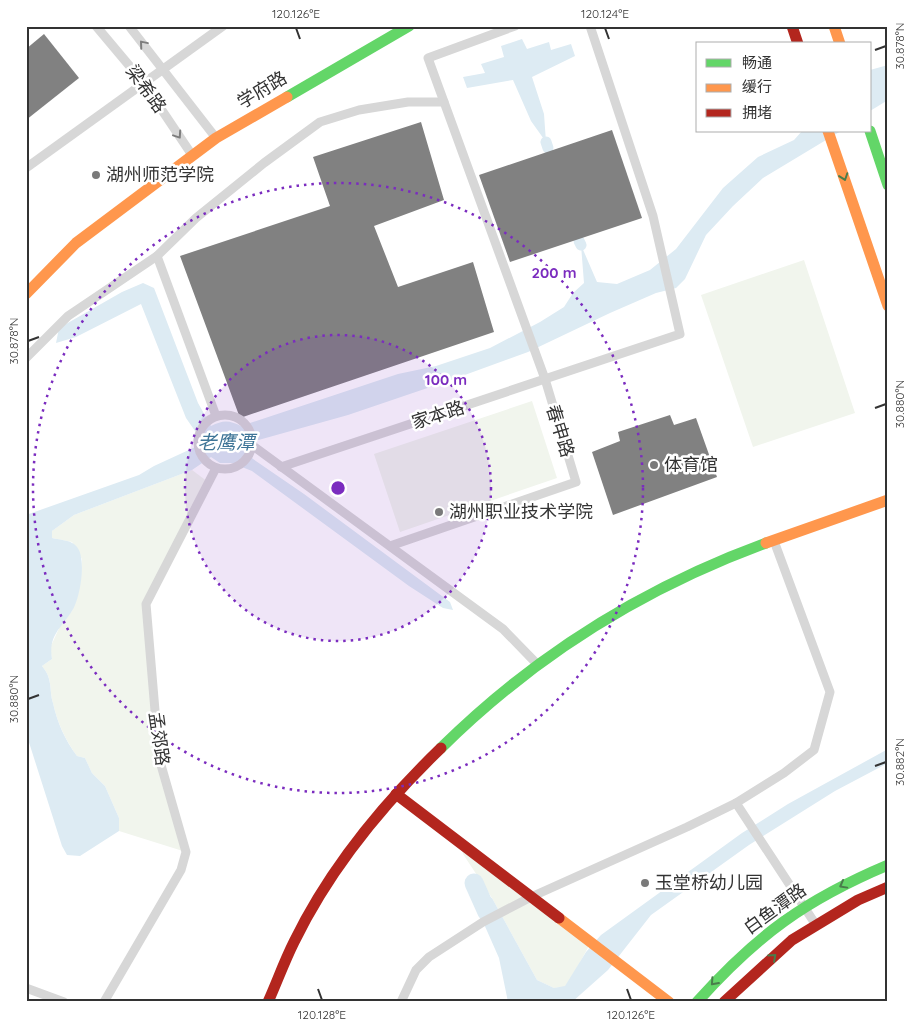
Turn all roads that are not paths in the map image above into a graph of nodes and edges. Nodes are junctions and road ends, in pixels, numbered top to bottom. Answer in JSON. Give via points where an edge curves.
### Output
{"nodes":[{"id":1,"x":96,"y":26,"type":"edge"},
{"id":2,"x":129,"y":26,"type":"edge"},
{"id":3,"x":223,"y":26,"type":"edge"},
{"id":4,"x":409,"y":26,"type":"edge"},
{"id":5,"x":590,"y":26,"type":"edge"},
{"id":6,"x":792,"y":26,"type":"edge"},
{"id":7,"x":834,"y":26,"type":"edge"},
{"id":8,"x":510,"y":27,"type":"edge"},
{"id":9,"x":797,"y":42,"type":"edge"},
{"id":10,"x":839,"y":42,"type":"edge"},
{"id":11,"x":164,"y":68,"type":"junction"},
{"id":12,"x":143,"y":82,"type":"junction"},
{"id":13,"x":444,"y":102,"type":"junction"},
{"id":14,"x":828,"y":132,"type":"edge"},
{"id":15,"x":870,"y":132,"type":"edge"},
{"id":16,"x":216,"y":138,"type":"junction"},
{"id":17,"x":192,"y":155,"type":"junction"},
{"id":18,"x":26,"y":168,"type":"edge"},
{"id":19,"x":888,"y":185,"type":"edge"},
{"id":20,"x":157,"y":256,"type":"junction"},
{"id":21,"x":26,"y":294,"type":"edge"},
{"id":22,"x":888,"y":306,"type":"edge"},
{"id":23,"x":26,"y":358,"type":"edge"},
{"id":24,"x":545,"y":379,"type":"junction"},
{"id":25,"x":213,"y":417,"type":"junction"},
{"id":26,"x":252,"y":448,"type":"junction"},
{"id":27,"x":281,"y":467,"type":"junction"},
{"id":28,"x":216,"y":468,"type":"junction"},
{"id":29,"x":888,"y":500,"type":"edge"},
{"id":30,"x":774,"y":541,"type":"junction"},
{"id":31,"x":390,"y":546,"type":"junction"},
{"id":32,"x":538,"y":665,"type":"junction"},
{"id":33,"x":396,"y":794,"type":"junction"},
{"id":34,"x":736,"y":803,"type":"junction"},
{"id":35,"x":888,"y":864,"type":"edge"},
{"id":36,"x":888,"y":887,"type":"edge"},
{"id":37,"x":531,"y":897,"type":"junction"},
{"id":38,"x":804,"y":908,"type":"junction"},
{"id":39,"x":816,"y":925,"type":"junction"},
{"id":40,"x":26,"y":988,"type":"edge"},
{"id":41,"x":64,"y":1002,"type":"edge"},
{"id":42,"x":104,"y":1002,"type":"edge"},
{"id":43,"x":268,"y":1002,"type":"edge"},
{"id":44,"x":401,"y":1002,"type":"edge"},
{"id":45,"x":668,"y":1002,"type":"edge"},
{"id":46,"x":696,"y":1002,"type":"edge"},
{"id":47,"x":724,"y":1002,"type":"edge"}],
"edges":[{"from":1,"to":12,"type":"street","name":"梁希路"},
{"from":11,"to":2,"type":"street","name":"梁希路","one_way":true},
{"from":3,"to":11,"type":"street"},
{"from":4,"to":16,"type":"main road","name":"学府路"},
{"from":5,"to":24,"type":"street","name":"家本路","via":[[643,182],[680,334]]},
{"from":6,"to":9,"type":"main road"},
{"from":7,"to":10,"type":"main road"},
{"from":8,"to":13,"type":"street","name":"春申路","via":[[428,58]]},
{"from":11,"to":12,"type":"street"},
{"from":11,"to":16,"type":"street","name":"梁希路"},
{"from":12,"to":17,"type":"street","name":"梁希路","one_way":true},
{"from":12,"to":18,"type":"street"},
{"from":13,"to":20,"type":"street","via":[[388,105],[320,122],[196,218]]},
{"from":13,"to":24,"type":"street","name":"春申路"},
{"from":14,"to":22,"type":"main road","one_way":true},
{"from":15,"to":19,"type":"main road"},
{"from":16,"to":17,"type":"main road","name":"学府路"},
{"from":17,"to":21,"type":"main road","name":"学府路","via":[[76,243]]},
{"from":20,"to":23,"type":"street","via":[[68,316]]},
{"from":20,"to":25,"type":"street"},
{"from":24,"to":27,"type":"street","name":"家本路"},
{"from":24,"to":31,"type":"street","name":"春申路","via":[[576,482]]},
{"from":25,"to":26,"type":"street","via":[[235,416],[244,422],[249,428]]},
{"from":25,"to":28,"type":"street","via":[[198,439],[200,453]]},
{"from":26,"to":27,"type":"street"},
{"from":26,"to":28,"type":"street","via":[[239,467],[228,470]]},
{"from":27,"to":31,"type":"street"},
{"from":28,"to":42,"type":"street","name":"孟郊路","via":[[146,604],[159,758],[186,852],[182,870]]},
{"from":29,"to":30,"type":"main road"},
{"from":30,"to":32,"type":"main road","via":[[637,600]]},
{"from":30,"to":34,"type":"street","via":[[830,692],[814,750]]},
{"from":31,"to":32,"type":"street","via":[[503,628]]},
{"from":32,"to":33,"type":"main road","via":[[482,708]]},
{"from":33,"to":37,"type":"main road"},
{"from":33,"to":43,"type":"main road","via":[[324,887],[275,980]]},
{"from":34,"to":37,"type":"street"},
{"from":34,"to":38,"type":"street"},
{"from":35,"to":38,"type":"main road","name":"白鱼潭路","one_way":true,"via":[[847,882]]},
{"from":36,"to":39,"type":"main road","via":[[858,900]]},
{"from":37,"to":44,"type":"street","via":[[483,922],[429,957],[416,970]]},
{"from":37,"to":45,"type":"main road"},
{"from":38,"to":39,"type":"street"},
{"from":38,"to":46,"type":"main road","name":"白鱼潭路","one_way":true,"via":[[770,931]]},
{"from":47,"to":39,"type":"main road","one_way":true,"via":[[792,940]]},
{"from":40,"to":41,"type":"street"}]}
